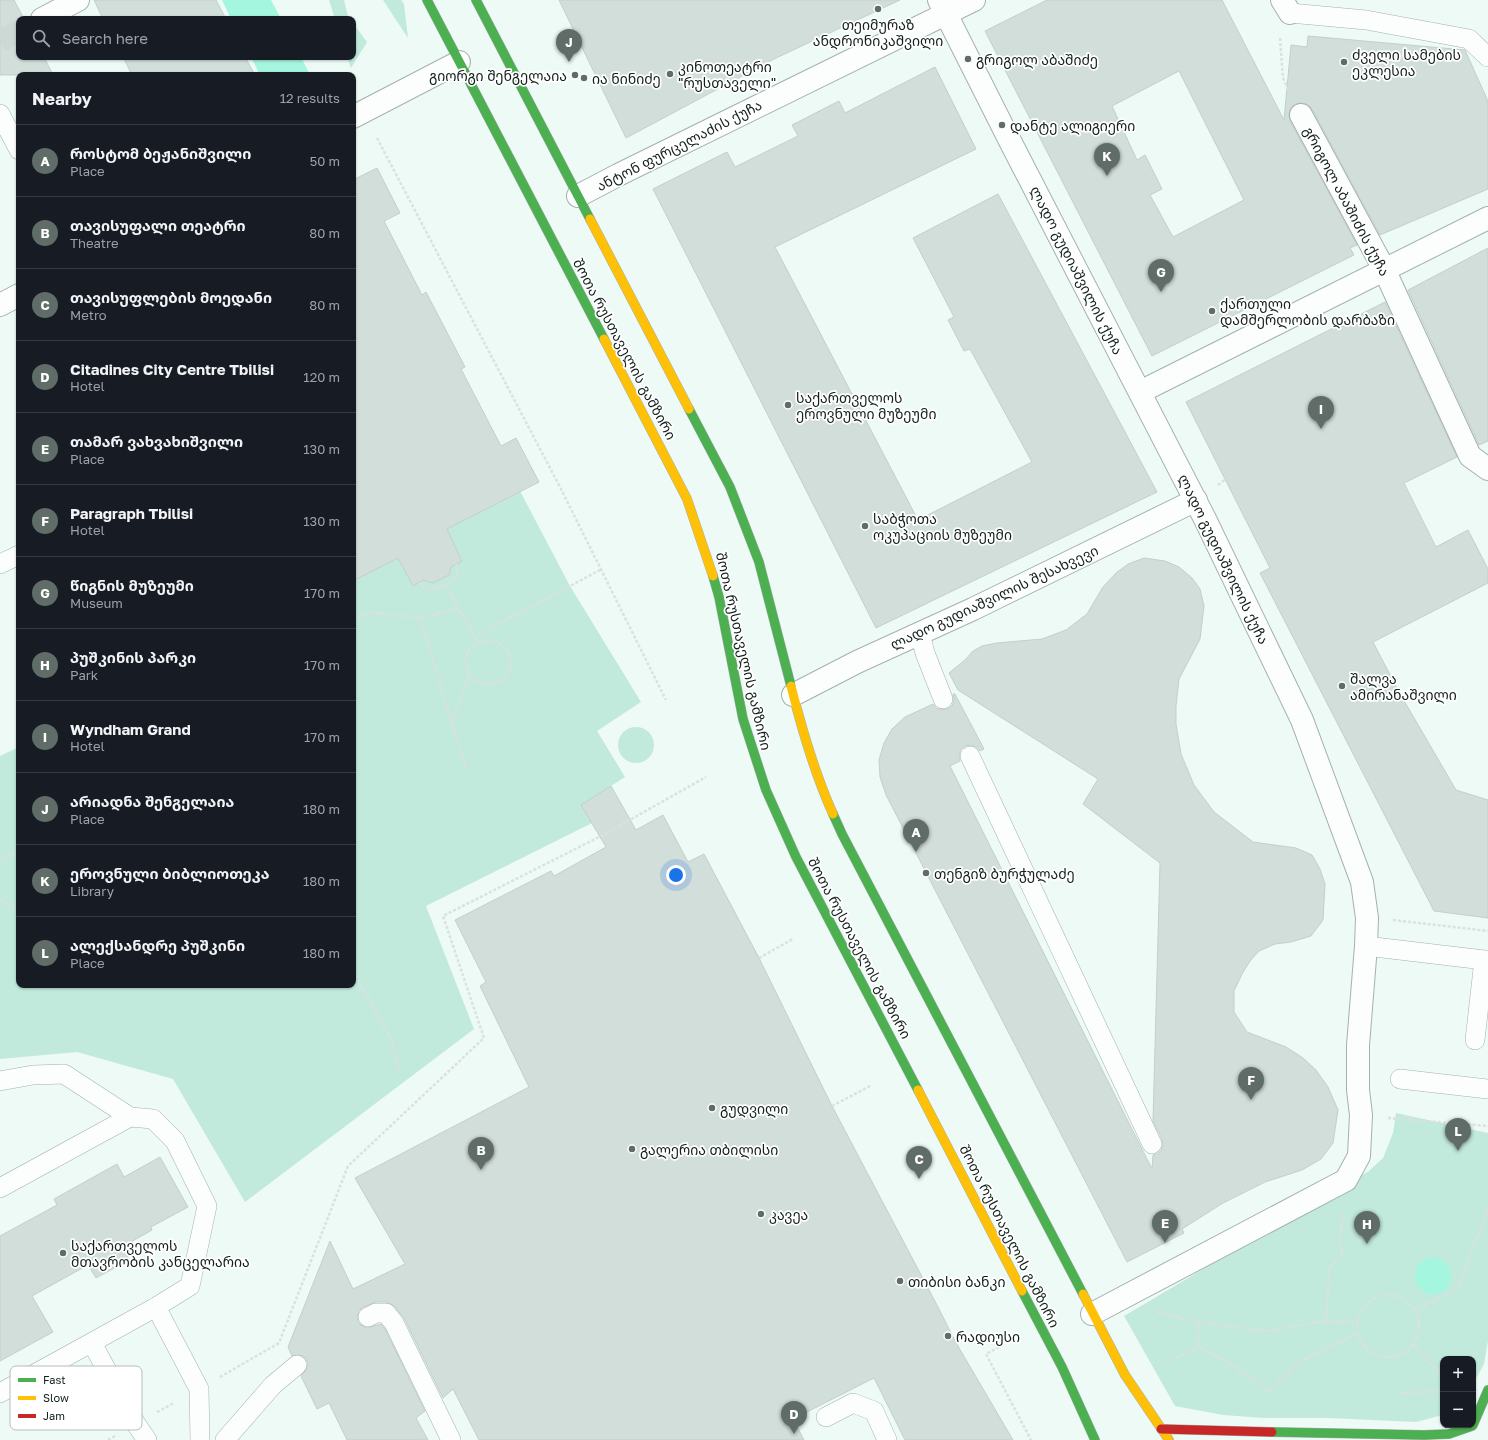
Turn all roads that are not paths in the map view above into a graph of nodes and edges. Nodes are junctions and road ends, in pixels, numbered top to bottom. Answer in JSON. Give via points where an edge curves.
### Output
{"nodes":[{"id":1,"x":78,"y":0,"type":"edge"},
{"id":2,"x":427,"y":0,"type":"edge"},
{"id":3,"x":476,"y":0,"type":"edge"},
{"id":4,"x":974,"y":0,"type":"edge"},
{"id":5,"x":1286,"y":6,"type":"edge"},
{"id":6,"x":942,"y":7,"type":"edge"},
{"id":7,"x":48,"y":16,"type":"edge"},
{"id":8,"x":1488,"y":57,"type":"edge"},
{"id":9,"x":459,"y":62,"type":"junction"},
{"id":10,"x":0,"y":114,"type":"edge"},
{"id":11,"x":356,"y":115,"type":"edge"},
{"id":12,"x":1301,"y":115,"type":"road end"},
{"id":13,"x":16,"y":144,"type":"edge"},
{"id":14,"x":578,"y":196,"type":"junction"},
{"id":15,"x":1488,"y":218,"type":"edge"},
{"id":16,"x":1384,"y":269,"type":"junction"},
{"id":17,"x":16,"y":297,"type":"edge"},
{"id":18,"x":0,"y":305,"type":"edge"},
{"id":19,"x":1140,"y":392,"type":"junction"},
{"id":20,"x":1488,"y":469,"type":"edge"},
{"id":21,"x":1196,"y":500,"type":"junction"},
{"id":22,"x":16,"y":556,"type":"edge"},
{"id":23,"x":0,"y":564,"type":"edge"},
{"id":24,"x":920,"y":634,"type":"junction"},
{"id":25,"x":793,"y":695,"type":"junction"},
{"id":26,"x":943,"y":699,"type":"dead end"},
{"id":27,"x":970,"y":756,"type":"dead end"},
{"id":28,"x":1366,"y":946,"type":"junction"},
{"id":29,"x":1474,"y":1040,"type":"dead end"},
{"id":30,"x":1400,"y":1079,"type":"dead end"},
{"id":31,"x":0,"y":1081,"type":"edge"},
{"id":32,"x":1488,"y":1089,"type":"edge"},
{"id":33,"x":130,"y":1117,"type":"junction"},
{"id":34,"x":1152,"y":1144,"type":"dead end"},
{"id":35,"x":0,"y":1188,"type":"edge"},
{"id":36,"x":156,"y":1307,"type":"junction"},
{"id":37,"x":1092,"y":1314,"type":"junction"},
{"id":38,"x":368,"y":1317,"type":"dead end"},
{"id":39,"x":92,"y":1343,"type":"junction"},
{"id":40,"x":296,"y":1365,"type":"dead end"},
{"id":41,"x":50,"y":1366,"type":"edge"},
{"id":42,"x":104,"y":1366,"type":"edge"},
{"id":43,"x":10,"y":1388,"type":"edge"},
{"id":44,"x":1488,"y":1390,"type":"edge"},
{"id":45,"x":0,"y":1393,"type":"edge"},
{"id":46,"x":826,"y":1417,"type":"dead end"},
{"id":47,"x":1476,"y":1418,"type":"edge"},
{"id":48,"x":1465,"y":1428,"type":"edge"},
{"id":49,"x":1472,"y":1428,"type":"edge"},
{"id":50,"x":1161,"y":1429,"type":"junction"},
{"id":51,"x":140,"y":1430,"type":"edge"},
{"id":52,"x":146,"y":1440,"type":"edge"},
{"id":53,"x":200,"y":1440,"type":"edge"},
{"id":54,"x":225,"y":1440,"type":"edge"},
{"id":55,"x":451,"y":1440,"type":"edge"},
{"id":56,"x":887,"y":1440,"type":"edge"},
{"id":57,"x":1095,"y":1440,"type":"edge"},
{"id":58,"x":1169,"y":1440,"type":"edge"},
{"id":59,"x":1466,"y":1440,"type":"edge"}],
"edges":[{"from":1,"to":7,"type":"street"},
{"from":2,"to":9,"type":"main road","name":"შოთა რუსთაველის გამზირი"},
{"from":3,"to":14,"type":"main road","name":"შოთა რუსთაველის გამზირი"},
{"from":4,"to":6,"type":"street","name":"ანტონ ფურცელაძის ქუჩა"},
{"from":5,"to":8,"type":"lane","via":[[1469,39]]},
{"from":6,"to":14,"type":"street","name":"ანტონ ფურცელაძის ქუჩა"},
{"from":6,"to":19,"type":"street","name":"ლადო გუდიაშვილის ქუჩა"},
{"from":9,"to":11,"type":"street"},
{"from":9,"to":57,"type":"main road","name":"შოთა რუსთაველის გამზირი","via":[[687,499],[706,550],[719,599],[743,720],[759,772],[776,814],[1058,1360]]},
{"from":10,"to":13,"type":"lane"},
{"from":12,"to":16,"type":"street","name":"გრიგოლ აბაშიძის ქუჩა"},
{"from":14,"to":25,"type":"main road","name":"შოთა რუსთაველის გამზირი","via":[[730,487],[759,562]]},
{"from":15,"to":16,"type":"street"},
{"from":16,"to":19,"type":"street"},
{"from":16,"to":20,"type":"street","name":"გრიგოლ აბაშიძის ქუჩა","via":[[1470,456]]},
{"from":17,"to":18,"type":"street"},
{"from":19,"to":21,"type":"street","name":"ლადო გუდიაშვილის ქუჩა"},
{"from":21,"to":24,"type":"street","name":"ლადო გუდიაშვილის შესახვევი"},
{"from":21,"to":28,"type":"street","name":"ლადო გუდიაშვილის ქუჩა","via":[[1302,720],[1362,882],[1367,918]]},
{"from":22,"to":23,"type":"lane"},
{"from":24,"to":25,"type":"street","name":"ლადო გუდიაშვილის შესახვევი","via":[[857,662]]},
{"from":24,"to":26,"type":"lane","via":[[924,653]]},
{"from":25,"to":37,"type":"main road","name":"შოთა რუსთაველის გამზირი","via":[[806,744],[842,834]]},
{"from":27,"to":34,"type":"lane"},
{"from":28,"to":29,"type":"lane","via":[[1484,960]]},
{"from":28,"to":37,"type":"street","name":"ლადო გუდიაშვილის ქუჩა","via":[[1358,1045],[1361,1115],[1359,1156],[1346,1180]]},
{"from":30,"to":32,"type":"lane"},
{"from":31,"to":33,"type":"lane","via":[[33,1075],[64,1074]]},
{"from":33,"to":35,"type":"lane"},
{"from":33,"to":36,"type":"lane","via":[[153,1119],[175,1141],[208,1206],[190,1286]]},
{"from":36,"to":39,"type":"lane"},
{"from":36,"to":53,"type":"lane","via":[[200,1389]]},
{"from":37,"to":50,"type":"main road","name":"შოთა რუსთაველის გამზირი","via":[[1125,1375]]},
{"from":38,"to":55,"type":"lane","via":[[376,1313],[386,1313],[394,1323]]},
{"from":39,"to":41,"type":"lane"},
{"from":39,"to":42,"type":"lane"},
{"from":40,"to":54,"type":"lane","via":[[273,1385]]},
{"from":43,"to":45,"type":"lane"},
{"from":44,"to":47,"type":"main road"},
{"from":46,"to":56,"type":"lane","via":[[853,1403],[874,1411]]},
{"from":48,"to":50,"type":"main road","via":[[1448,1434],[1424,1435]]},
{"from":49,"to":59,"type":"main road"},
{"from":50,"to":58,"type":"main road","name":"შოთა რუსთაველის გამზირი"},
{"from":51,"to":52,"type":"lane"}]}
